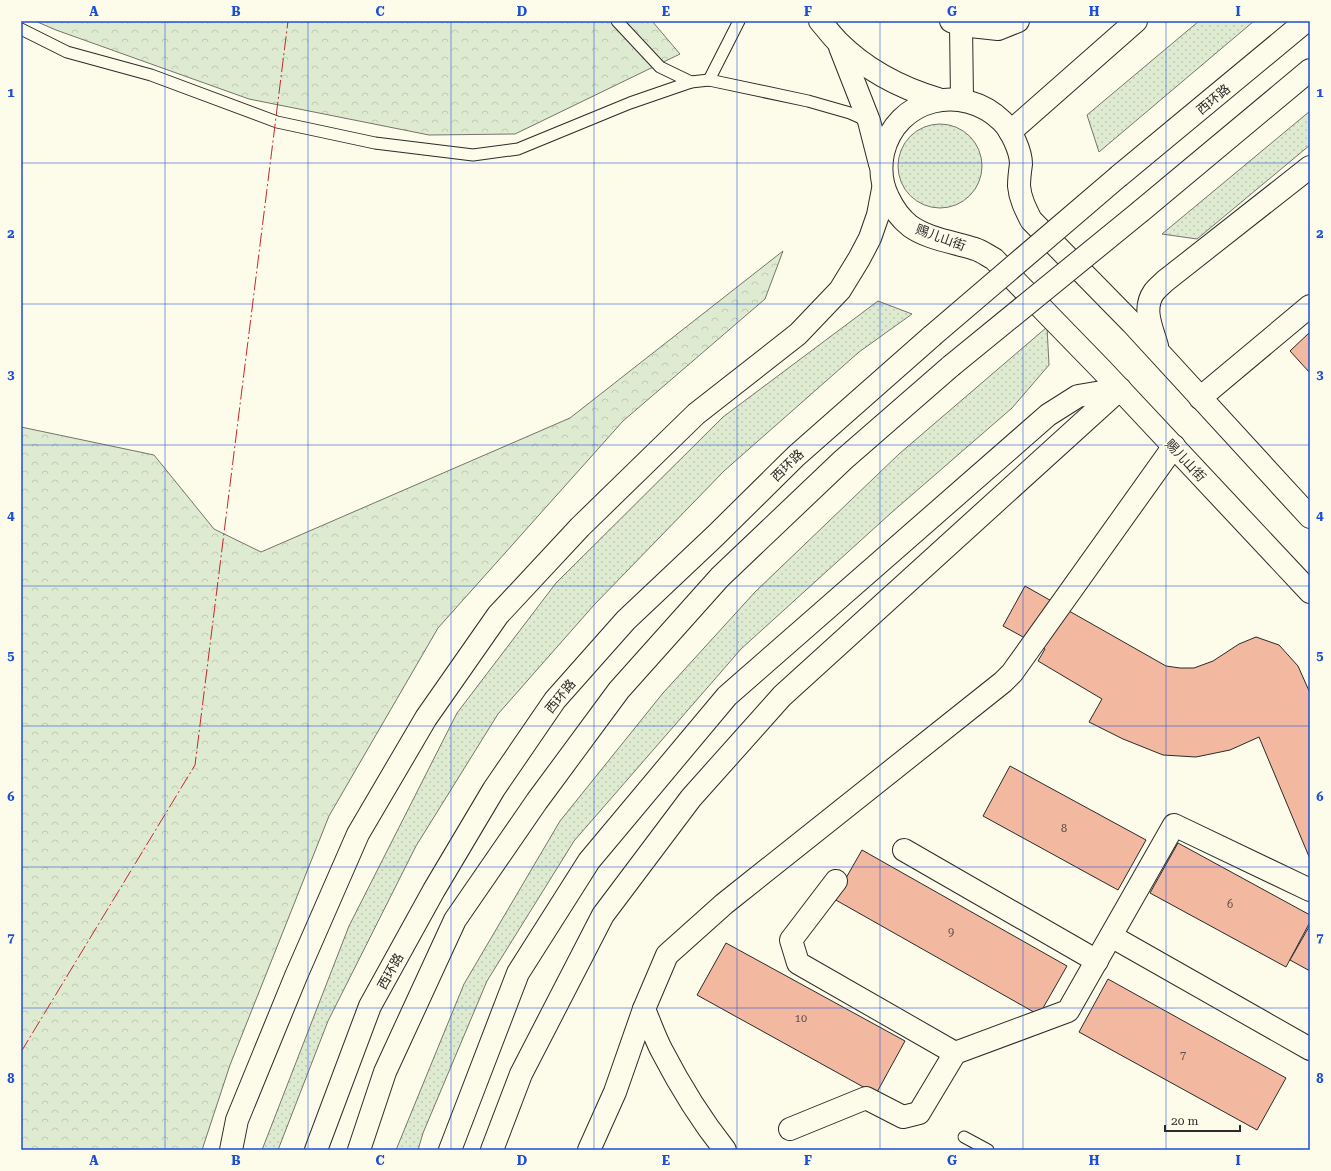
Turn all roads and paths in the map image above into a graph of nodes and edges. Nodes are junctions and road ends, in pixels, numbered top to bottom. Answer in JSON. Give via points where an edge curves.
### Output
{"nodes":[{"id":1,"x":616,"y":21,"type":"edge"},
{"id":2,"x":739,"y":21,"type":"edge"},
{"id":3,"x":820,"y":21,"type":"edge"},
{"id":4,"x":1018,"y":21,"type":"edge"},
{"id":5,"x":1136,"y":21,"type":"edge"},
{"id":6,"x":1306,"y":21,"type":"edge"},
{"id":7,"x":956,"y":23,"type":"edge"},
{"id":8,"x":21,"y":29,"type":"edge"},
{"id":9,"x":838,"y":42,"type":"junction"},
{"id":10,"x":1310,"y":70,"type":"edge"},
{"id":11,"x":709,"y":80,"type":"junction"},
{"id":12,"x":691,"y":82,"type":"junction"},
{"id":13,"x":962,"y":99,"type":"junction"},
{"id":14,"x":938,"y":100,"type":"junction"},
{"id":15,"x":869,"y":121,"type":"junction"},
{"id":16,"x":1010,"y":132,"type":"junction"},
{"id":17,"x":880,"y":165,"type":"junction"},
{"id":18,"x":1310,"y":167,"type":"edge"},
{"id":19,"x":884,"y":189,"type":"junction"},
{"id":20,"x":1310,"y":306,"type":"edge"},
{"id":21,"x":1159,"y":353,"type":"junction"},
{"id":22,"x":1120,"y":389,"type":"junction"},
{"id":23,"x":1200,"y":398,"type":"junction"},
{"id":24,"x":1174,"y":446,"type":"junction"},
{"id":25,"x":1310,"y":517,"type":"edge"},
{"id":26,"x":1310,"y":592,"type":"edge"},
{"id":27,"x":904,"y":850,"type":"dead end"},
{"id":28,"x":836,"y":881,"type":"dead end"},
{"id":29,"x":1310,"y":890,"type":"edge"},
{"id":30,"x":1111,"y":936,"type":"junction"},
{"id":31,"x":1097,"y":960,"type":"junction"},
{"id":32,"x":644,"y":1009,"type":"junction"},
{"id":33,"x":1310,"y":1049,"type":"edge"},
{"id":34,"x":955,"y":1053,"type":"junction"},
{"id":35,"x":790,"y":1129,"type":"dead end"},
{"id":36,"x":964,"y":1137,"type":"dead end"},
{"id":37,"x":231,"y":1150,"type":"edge"},
{"id":38,"x":316,"y":1150,"type":"edge"},
{"id":39,"x":358,"y":1150,"type":"edge"},
{"id":40,"x":450,"y":1150,"type":"edge"},
{"id":41,"x":492,"y":1150,"type":"edge"},
{"id":42,"x":589,"y":1150,"type":"edge"},
{"id":43,"x":725,"y":1150,"type":"edge"},
{"id":44,"x":988,"y":1150,"type":"edge"}],
"edges":[{"from":1,"to":12,"type":"lane","via":[[660,67]]},
{"from":2,"to":11,"type":"lane"},
{"from":3,"to":9,"type":"main road"},
{"from":4,"to":7,"type":"main road","via":[[998,29]]},
{"from":5,"to":16,"type":"main road"},
{"from":6,"to":38,"type":"main road","name":"西环路","bridge":true,"via":[[1119,176],[796,456],[626,620],[555,700],[494,789],[370,1006]]},
{"from":7,"to":13,"type":"main road"},
{"from":8,"to":12,"type":"lane","via":[[67,52],[151,75],[277,122],[375,143],[473,155],[518,149],[630,103]]},
{"from":9,"to":14,"type":"main road","via":[[880,76]]},
{"from":9,"to":15,"type":"main road"},
{"from":10,"to":39,"type":"main road","bridge":true,"via":[[951,366],[843,460],[720,577],[619,690],[537,801],[455,920],[385,1072]]},
{"from":11,"to":12,"type":"lane"},
{"from":11,"to":15,"type":"lane","via":[[808,101]]},
{"from":13,"to":14,"type":"main road","name":"赐儿山街"},
{"from":13,"to":16,"type":"main road","name":"赐儿山街","via":[[984,107]]},
{"from":14,"to":17,"type":"main road","name":"赐儿山街","via":[[916,108],[898,122],[886,142]]},
{"from":15,"to":17,"type":"main road"},
{"from":16,"to":21,"type":"main road","name":"赐儿山街","via":[[1021,162],[1019,185],[1022,203],[1031,220]]},
{"from":17,"to":19,"type":"main road","name":"赐儿山街"},
{"from":18,"to":21,"type":"main road","via":[[1154,292],[1148,305],[1148,318]]},
{"from":19,"to":22,"type":"main road","name":"赐儿山街","via":[[894,210],[910,226],[931,236],[977,250],[994,259]]},
{"from":19,"to":37,"type":"main road","via":[[870,238],[860,260],[840,290],[798,334],[696,414],[580,527],[498,615],[426,718],[358,834],[237,1120]]},
{"from":20,"to":23,"type":"main road"},
{"from":21,"to":23,"type":"main road","name":"赐儿山街"},
{"from":22,"to":24,"type":"main road","name":"赐儿山街"},
{"from":22,"to":40,"type":"main road","via":[[1078,396],[1048,415],[727,696],[589,861],[518,973]]},
{"from":22,"to":41,"type":"main road","via":[[782,696],[691,798],[603,915],[521,1074]]},
{"from":23,"to":25,"type":"main road","name":"赐儿山街"},
{"from":24,"to":26,"type":"main road","name":"赐儿山街"},
{"from":24,"to":32,"type":"main road","via":[[1012,673],[724,904],[668,955]]},
{"from":27,"to":31,"type":"main road"},
{"from":28,"to":34,"type":"main road","via":[[791,940],[798,964]]},
{"from":29,"to":30,"type":"main road","via":[[1174,825]]},
{"from":30,"to":31,"type":"main road"},
{"from":30,"to":33,"type":"main road"},
{"from":31,"to":34,"type":"main road","via":[[1068,1010]]},
{"from":32,"to":42,"type":"main road","via":[[615,1092]]},
{"from":32,"to":43,"type":"main road","via":[[662,1051]]},
{"from":34,"to":35,"type":"main road","via":[[919,1113],[903,1117],[866,1098]]},
{"from":36,"to":44,"type":"lane"}]}
